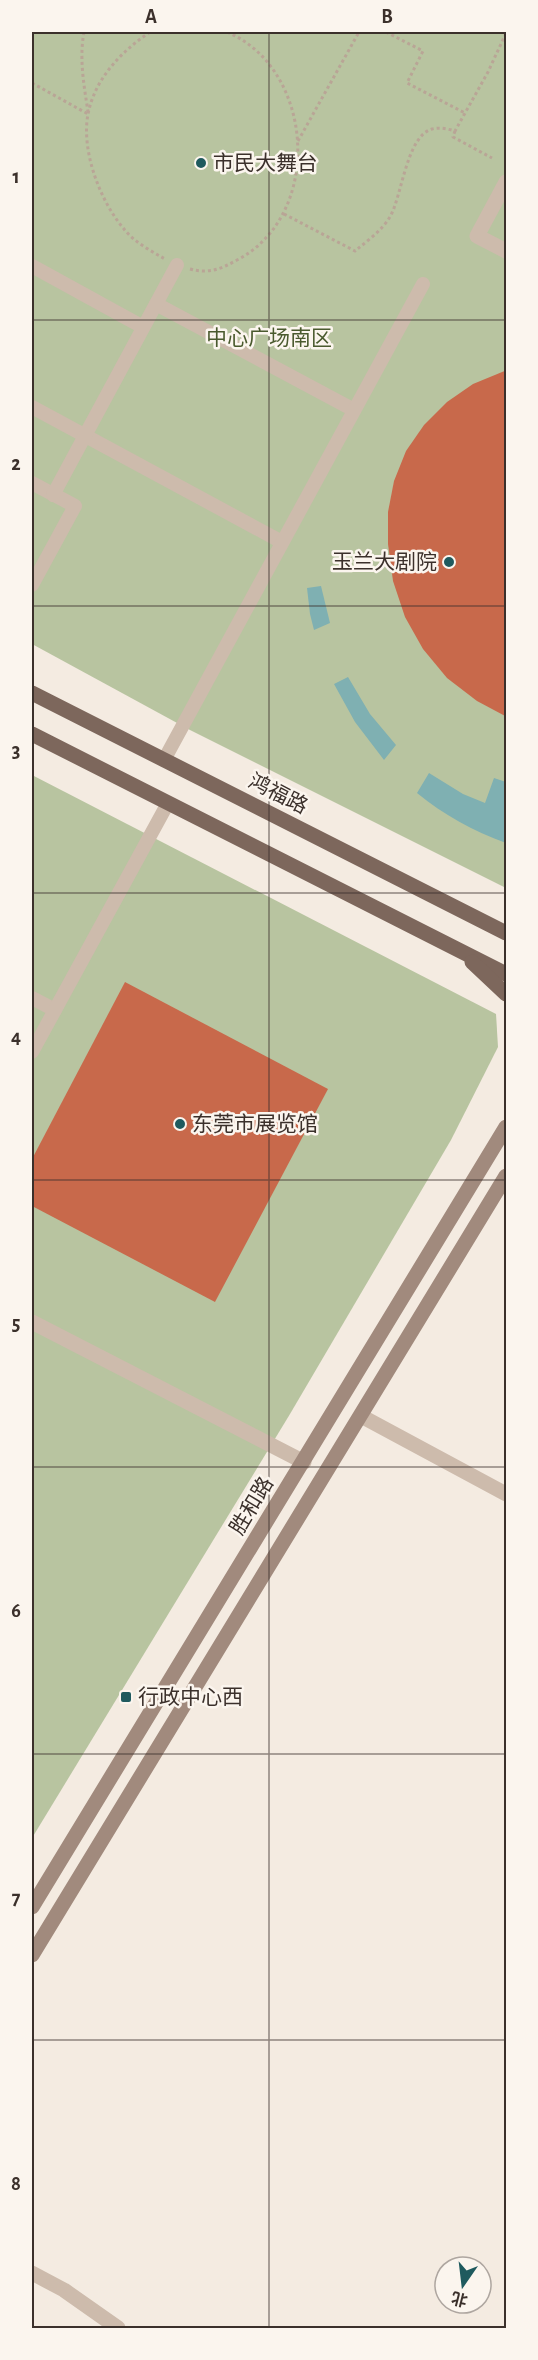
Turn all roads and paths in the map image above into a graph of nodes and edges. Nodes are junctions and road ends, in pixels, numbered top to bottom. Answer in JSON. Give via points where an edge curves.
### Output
{"nodes":[{"id":1,"x":84,"y":32,"type":"edge"},
{"id":2,"x":150,"y":32,"type":"edge"},
{"id":3,"x":227,"y":32,"type":"edge"},
{"id":4,"x":359,"y":32,"type":"edge"},
{"id":5,"x":386,"y":32,"type":"edge"},
{"id":6,"x":507,"y":33,"type":"edge"},
{"id":7,"x":32,"y":83,"type":"edge"},
{"id":8,"x":465,"y":113,"type":"junction"},
{"id":9,"x":88,"y":114,"type":"junction"},
{"id":10,"x":455,"y":131,"type":"junction"},
{"id":11,"x":297,"y":142,"type":"junction"},
{"id":12,"x":492,"y":158,"type":"dead end"},
{"id":13,"x":507,"y":182,"type":"edge"},
{"id":14,"x":284,"y":214,"type":"junction"},
{"id":15,"x":507,"y":251,"type":"edge"},
{"id":16,"x":177,"y":265,"type":"junction"},
{"id":17,"x":32,"y":266,"type":"edge"},
{"id":18,"x":423,"y":284,"type":"dead end"},
{"id":19,"x":156,"y":304,"type":"junction"},
{"id":20,"x":143,"y":327,"type":"junction"},
{"id":21,"x":32,"y":406,"type":"edge"},
{"id":22,"x":354,"y":410,"type":"junction"},
{"id":23,"x":85,"y":436,"type":"junction"},
{"id":24,"x":32,"y":483,"type":"edge"},
{"id":25,"x":53,"y":495,"type":"junction"},
{"id":26,"x":282,"y":542,"type":"junction"},
{"id":27,"x":32,"y":585,"type":"edge"},
{"id":28,"x":32,"y":693,"type":"edge"},
{"id":29,"x":32,"y":734,"type":"edge"},
{"id":30,"x":164,"y":760,"type":"junction"},
{"id":31,"x":168,"y":802,"type":"junction"},
{"id":32,"x":468,"y":913,"type":"junction"},
{"id":33,"x":507,"y":926,"type":"edge"},
{"id":34,"x":507,"y":933,"type":"edge"},
{"id":35,"x":456,"y":948,"type":"junction"},
{"id":36,"x":507,"y":974,"type":"edge"},
{"id":37,"x":507,"y":994,"type":"edge"},
{"id":38,"x":32,"y":998,"type":"edge"},
{"id":39,"x":55,"y":1010,"type":"junction"},
{"id":40,"x":32,"y":1052,"type":"edge"},
{"id":41,"x":507,"y":1127,"type":"edge"},
{"id":42,"x":507,"y":1176,"type":"edge"},
{"id":43,"x":32,"y":1322,"type":"edge"},
{"id":44,"x":361,"y":1416,"type":"junction"},
{"id":45,"x":304,"y":1462,"type":"junction"},
{"id":46,"x":507,"y":1494,"type":"edge"},
{"id":47,"x":32,"y":1907,"type":"edge"},
{"id":48,"x":32,"y":1955,"type":"edge"},
{"id":49,"x":32,"y":2273,"type":"edge"},
{"id":50,"x":118,"y":2328,"type":"edge"}],
"edges":[{"from":1,"to":9,"type":"path","via":[[81,47]]},
{"from":2,"to":9,"type":"path","via":[[114,63],[100,82]]},
{"from":3,"to":11,"type":"path","via":[[243,38],[270,65],[289,97],[297,124]]},
{"from":4,"to":11,"type":"path"},
{"from":5,"to":8,"type":"path","via":[[423,51],[407,83]]},
{"from":6,"to":8,"type":"path"},
{"from":7,"to":9,"type":"path"},
{"from":8,"to":10,"type":"path"},
{"from":9,"to":16,"type":"path","via":[[88,141],[104,201],[125,231]]},
{"from":10,"to":12,"type":"path","via":[[453,137]]},
{"from":10,"to":14,"type":"path","via":[[434,128],[419,139],[390,217],[355,251]]},
{"from":11,"to":14,"type":"path","via":[[298,164]]},
{"from":13,"to":15,"type":"street","via":[[477,236]]},
{"from":14,"to":16,"type":"path","via":[[250,254],[225,267],[203,273]]},
{"from":16,"to":19,"type":"street"},
{"from":17,"to":20,"type":"street"},
{"from":18,"to":22,"type":"street"},
{"from":19,"to":20,"type":"street"},
{"from":19,"to":22,"type":"street"},
{"from":20,"to":23,"type":"street"},
{"from":21,"to":23,"type":"street"},
{"from":22,"to":26,"type":"street"},
{"from":23,"to":25,"type":"street"},
{"from":23,"to":26,"type":"street"},
{"from":24,"to":25,"type":"street"},
{"from":25,"to":27,"type":"street","via":[[75,506]]},
{"from":26,"to":30,"type":"street"},
{"from":28,"to":30,"type":"main road","name":"鸿福路"},
{"from":29,"to":31,"type":"main road"},
{"from":30,"to":32,"type":"main road","name":"鸿福路"},
{"from":31,"to":35,"type":"main road"},
{"from":31,"to":39,"type":"street"},
{"from":32,"to":33,"type":"main road"},
{"from":32,"to":34,"type":"main road","name":"鸿福路"},
{"from":35,"to":36,"type":"main road"},
{"from":35,"to":37,"type":"main road"},
{"from":38,"to":39,"type":"street"},
{"from":39,"to":40,"type":"street"},
{"from":41,"to":45,"type":"main road","name":"胜和路"},
{"from":42,"to":44,"type":"main road"},
{"from":43,"to":45,"type":"street"},
{"from":44,"to":46,"type":"street"},
{"from":44,"to":48,"type":"main road"},
{"from":45,"to":47,"type":"main road","name":"胜和路"},
{"from":49,"to":50,"type":"street"}]}
